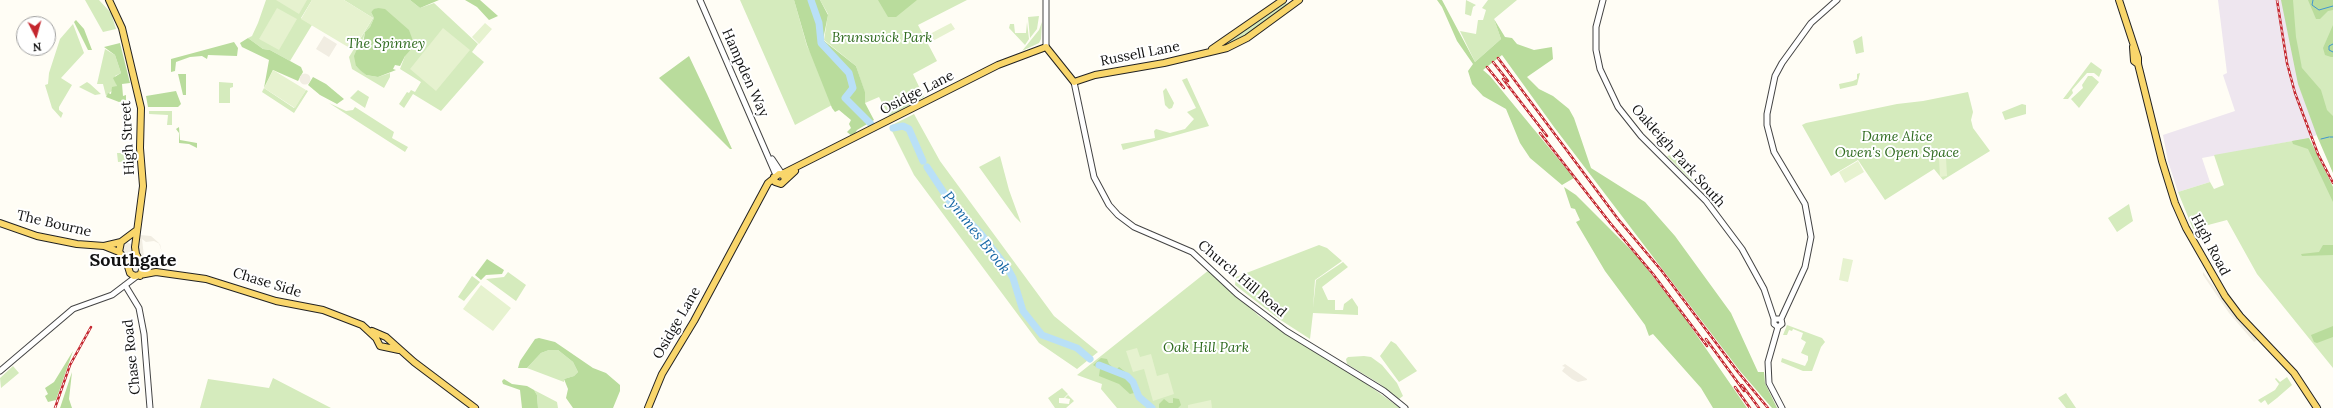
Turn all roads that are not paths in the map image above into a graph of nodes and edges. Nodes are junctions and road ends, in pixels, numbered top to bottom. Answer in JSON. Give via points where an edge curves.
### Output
{"nodes":[{"id":1,"x":108,"y":0,"type":"edge"},
{"id":2,"x":700,"y":0,"type":"edge"},
{"id":3,"x":1046,"y":0,"type":"edge"},
{"id":4,"x":1283,"y":0,"type":"edge"},
{"id":5,"x":1299,"y":0,"type":"edge"},
{"id":6,"x":1603,"y":0,"type":"edge"},
{"id":7,"x":1837,"y":0,"type":"edge"},
{"id":8,"x":2119,"y":0,"type":"edge"},
{"id":9,"x":1291,"y":2,"type":"edge"},
{"id":10,"x":1046,"y":47,"type":"junction"},
{"id":11,"x":1211,"y":50,"type":"junction"},
{"id":12,"x":1074,"y":82,"type":"junction"},
{"id":13,"x":779,"y":177,"type":"junction"},
{"id":14,"x":0,"y":224,"type":"edge"},
{"id":15,"x":137,"y":230,"type":"junction"},
{"id":16,"x":122,"y":241,"type":"junction"},
{"id":17,"x":104,"y":246,"type":"junction"},
{"id":18,"x":135,"y":247,"type":"junction"},
{"id":19,"x":119,"y":252,"type":"junction"},
{"id":20,"x":142,"y":263,"type":"junction"},
{"id":21,"x":128,"y":268,"type":"junction"},
{"id":22,"x":156,"y":272,"type":"junction"},
{"id":23,"x":138,"y":276,"type":"junction"},
{"id":24,"x":125,"y":285,"type":"junction"},
{"id":25,"x":1774,"y":319,"type":"junction"},
{"id":26,"x":1781,"y":320,"type":"junction"},
{"id":27,"x":1778,"y":327,"type":"junction"},
{"id":28,"x":366,"y":329,"type":"junction"},
{"id":29,"x":386,"y":338,"type":"junction"},
{"id":30,"x":378,"y":341,"type":"junction"},
{"id":31,"x":383,"y":347,"type":"junction"},
{"id":32,"x":399,"y":350,"type":"junction"},
{"id":33,"x":0,"y":371,"type":"edge"},
{"id":34,"x":150,"y":408,"type":"edge"},
{"id":35,"x":475,"y":408,"type":"edge"},
{"id":36,"x":648,"y":408,"type":"edge"},
{"id":37,"x":1404,"y":408,"type":"edge"},
{"id":38,"x":1782,"y":408,"type":"edge"},
{"id":39,"x":2317,"y":408,"type":"edge"}],
"edges":[{"from":1,"to":15,"type":"main road","name":"High Street","via":[[122,28],[141,108],[140,148],[143,184]]},
{"from":2,"to":13,"type":"street","name":"Hampden Way"},
{"from":3,"to":10,"type":"street"},
{"from":4,"to":11,"type":"main road","name":"Russell Lane"},
{"from":5,"to":9,"type":"main road","name":"Russell Lane"},
{"from":6,"to":25,"type":"street","name":"Oakleigh Park South","via":[[1596,27],[1596,50],[1603,75],[1618,107],[1641,136],[1706,201],[1742,249],[1764,289]]},
{"from":7,"to":26,"type":"street","via":[[1818,15],[1789,51],[1775,76],[1768,103],[1767,125],[1774,152],[1805,204],[1811,237],[1805,267]]},
{"from":8,"to":39,"type":"main road","name":"High Road","via":[[2170,187],[2194,244],[2211,275],[2240,316],[2294,373]]},
{"from":9,"to":11,"type":"main road","name":"Russell Lane","via":[[1242,40],[1227,48]]},
{"from":10,"to":12,"type":"main road"},
{"from":10,"to":13,"type":"main road","name":"Osidge Lane","via":[[998,65]]},
{"from":11,"to":12,"type":"main road","name":"Russell Lane","via":[[1164,63],[1095,75]]},
{"from":12,"to":37,"type":"street","name":"Church Hill Road","via":[[1094,177],[1109,205],[1118,215],[1134,227],[1192,252],[1237,294],[1286,332],[1384,391]]},
{"from":13,"to":36,"type":"main road","name":"Osidge Lane","via":[[766,189],[662,374]]},
{"from":14,"to":17,"type":"main road","name":"The Bourne","via":[[56,240]]},
{"from":15,"to":16,"type":"main road"},
{"from":15,"to":18,"type":"main road","name":"High Street"},
{"from":16,"to":17,"type":"main road","name":"The Bourne"},
{"from":16,"to":18,"type":"main road","via":[[131,241]]},
{"from":16,"to":19,"type":"main road"},
{"from":17,"to":19,"type":"main road","name":"The Bourne"},
{"from":18,"to":20,"type":"main road"},
{"from":19,"to":21,"type":"main road","via":[[126,260]]},
{"from":20,"to":22,"type":"main road","name":"Chase Side"},
{"from":20,"to":23,"type":"main road","via":[[144,270]]},
{"from":21,"to":23,"type":"main road","via":[[131,275]]},
{"from":21,"to":24,"type":"street","via":[[129,274]]},
{"from":22,"to":23,"type":"main road","name":"Chase Side"},
{"from":22,"to":28,"type":"main road","name":"Chase Side","via":[[218,281],[276,301],[333,312]]},
{"from":23,"to":24,"type":"street"},
{"from":24,"to":33,"type":"street","via":[[112,295],[78,306],[64,315]]},
{"from":24,"to":34,"type":"street","name":"Chase Road","via":[[139,308],[144,334]]},
{"from":25,"to":26,"type":"street"},
{"from":25,"to":27,"type":"street","name":"Oakleigh Park South","via":[[1773,322]]},
{"from":26,"to":27,"type":"street","via":[[1782,324]]},
{"from":27,"to":38,"type":"street","via":[[1768,371],[1769,383]]},
{"from":28,"to":29,"type":"main road","name":"Chase Side"},
{"from":28,"to":30,"type":"main road","name":"Chase Side"},
{"from":29,"to":30,"type":"main road"},
{"from":29,"to":31,"type":"main road","via":[[388,344]]},
{"from":29,"to":32,"type":"main road","name":"Chase Side"},
{"from":30,"to":31,"type":"main road","name":"Chase Side"},
{"from":31,"to":32,"type":"main road","name":"Chase Side"},
{"from":32,"to":35,"type":"main road","name":"Chase Side"}]}
